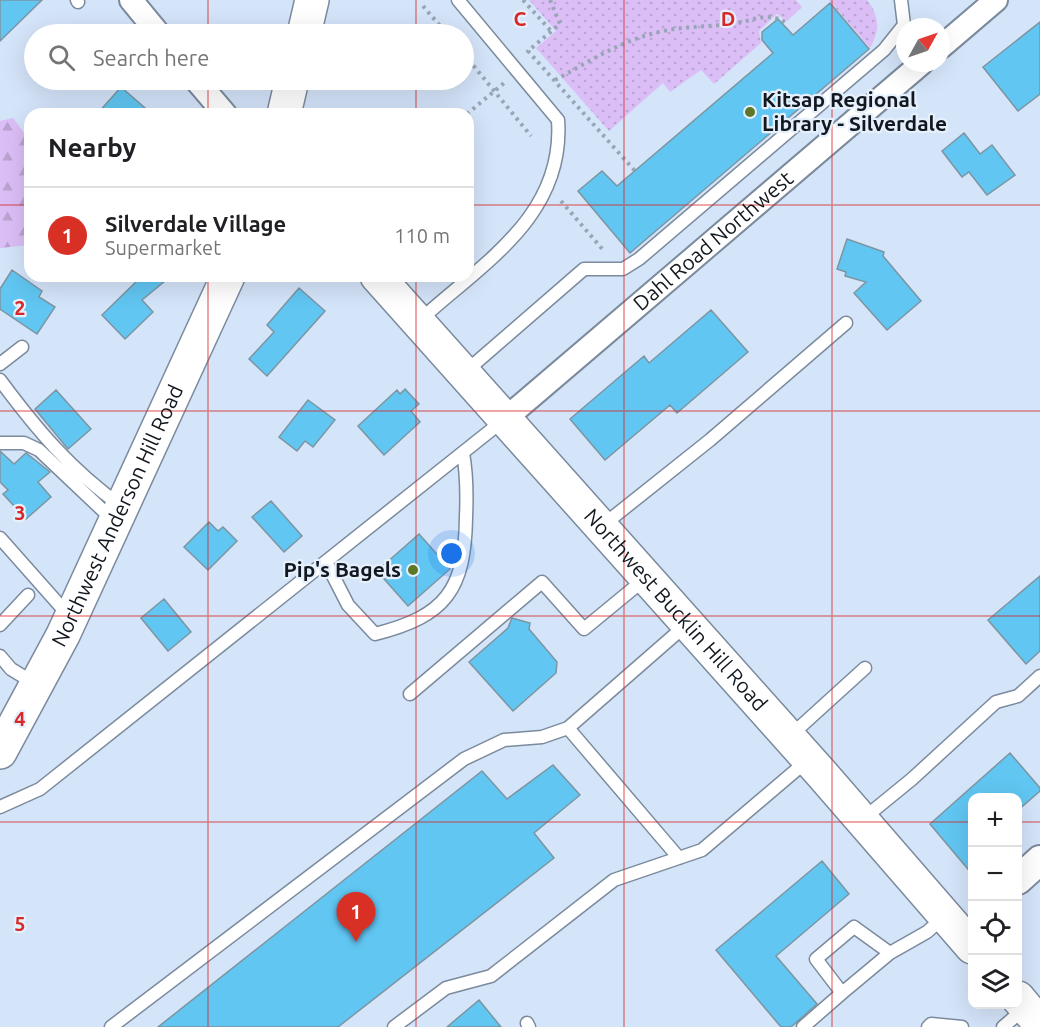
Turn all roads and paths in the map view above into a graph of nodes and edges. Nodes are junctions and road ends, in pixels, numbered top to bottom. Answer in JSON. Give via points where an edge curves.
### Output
{"nodes":[{"id":1,"x":131,"y":0,"type":"edge"},
{"id":2,"x":312,"y":0,"type":"edge"},
{"id":3,"x":458,"y":0,"type":"edge"},
{"id":4,"x":524,"y":0,"type":"edge"},
{"id":5,"x":550,"y":0,"type":"edge"},
{"id":6,"x":901,"y":0,"type":"edge"},
{"id":7,"x":996,"y":0,"type":"edge"},
{"id":8,"x":423,"y":6,"type":"dead end"},
{"id":9,"x":786,"y":23,"type":"dead end"},
{"id":10,"x":151,"y":24,"type":"edge"},
{"id":11,"x":306,"y":24,"type":"edge"},
{"id":12,"x":438,"y":24,"type":"edge"},
{"id":13,"x":551,"y":31,"type":"junction"},
{"id":14,"x":950,"y":39,"type":"edge"},
{"id":15,"x":534,"y":57,"type":"junction"},
{"id":16,"x":474,"y":66,"type":"edge"},
{"id":17,"x":518,"y":71,"type":"junction"},
{"id":18,"x":911,"y":72,"type":"edge"},
{"id":19,"x":555,"y":80,"type":"junction"},
{"id":20,"x":205,"y":90,"type":"edge"},
{"id":21,"x":290,"y":90,"type":"edge"},
{"id":22,"x":495,"y":90,"type":"junction"},
{"id":23,"x":220,"y":108,"type":"edge"},
{"id":24,"x":285,"y":108,"type":"edge"},
{"id":25,"x":474,"y":108,"type":"edge"},
{"id":26,"x":531,"y":136,"type":"dead end"},
{"id":27,"x":635,"y":171,"type":"dead end"},
{"id":28,"x":561,"y":201,"type":"dead end"},
{"id":29,"x":474,"y":265,"type":"edge"},
{"id":30,"x":605,"y":267,"type":"junction"},
{"id":31,"x":371,"y":282,"type":"edge"},
{"id":32,"x":382,"y":282,"type":"edge"},
{"id":33,"x":452,"y":282,"type":"edge"},
{"id":34,"x":222,"y":289,"type":"edge"},
{"id":35,"x":411,"y":314,"type":"junction"},
{"id":36,"x":846,"y":323,"type":"dead end"},
{"id":37,"x":22,"y":347,"type":"dead end"},
{"id":38,"x":0,"y":364,"type":"edge"},
{"id":39,"x":463,"y":374,"type":"junction"},
{"id":40,"x":0,"y":380,"type":"edge"},
{"id":41,"x":506,"y":419,"type":"junction"},
{"id":42,"x":0,"y":443,"type":"edge"},
{"id":43,"x":463,"y":453,"type":"junction"},
{"id":44,"x":118,"y":514,"type":"junction"},
{"id":45,"x":601,"y":527,"type":"junction"},
{"id":46,"x":0,"y":538,"type":"edge"},
{"id":47,"x":326,"y":562,"type":"junction"},
{"id":48,"x":646,"y":578,"type":"junction"},
{"id":49,"x":28,"y":595,"type":"dead end"},
{"id":50,"x":71,"y":617,"type":"junction"},
{"id":51,"x":0,"y":625,"type":"edge"},
{"id":52,"x":686,"y":625,"type":"junction"},
{"id":53,"x":0,"y":656,"type":"edge"},
{"id":54,"x":865,"y":668,"type":"dead end"},
{"id":55,"x":1040,"y":676,"type":"edge"},
{"id":56,"x":38,"y":685,"type":"junction"},
{"id":57,"x":410,"y":694,"type":"dead end"},
{"id":58,"x":568,"y":728,"type":"junction"},
{"id":59,"x":798,"y":749,"type":"junction"},
{"id":60,"x":0,"y":752,"type":"edge"},
{"id":61,"x":0,"y":807,"type":"edge"},
{"id":62,"x":861,"y":821,"type":"junction"},
{"id":63,"x":679,"y":858,"type":"junction"},
{"id":64,"x":1040,"y":861,"type":"edge"},
{"id":65,"x":1022,"y":876,"type":"edge"},
{"id":66,"x":962,"y":929,"type":"edge"},
{"id":67,"x":890,"y":953,"type":"junction"},
{"id":68,"x":842,"y":993,"type":"junction"},
{"id":69,"x":111,"y":1027,"type":"edge"},
{"id":70,"x":394,"y":1027,"type":"edge"},
{"id":71,"x":802,"y":1027,"type":"edge"},
{"id":72,"x":928,"y":1027,"type":"edge"},
{"id":73,"x":962,"y":1027,"type":"edge"}],
"edges":[{"from":1,"to":10,"type":"street"},
{"from":2,"to":11,"type":"main road"},
{"from":3,"to":17,"type":"lane"},
{"from":4,"to":13,"type":"path"},
{"from":5,"to":13,"type":"path","via":[[560,24]]},
{"from":6,"to":30,"type":"lane","via":[[904,25],[884,50],[639,259],[623,269]]},
{"from":7,"to":14,"type":"street"},
{"from":8,"to":12,"type":"path"},
{"from":9,"to":19,"type":"path","via":[[762,17],[735,24],[653,33],[613,48]]},
{"from":13,"to":15,"type":"path","via":[[528,51]]},
{"from":15,"to":17,"type":"path"},
{"from":15,"to":19,"type":"path"},
{"from":16,"to":22,"type":"path"},
{"from":17,"to":22,"type":"path"},
{"from":17,"to":29,"type":"lane","via":[[558,120],[560,144],[554,171],[526,225]]},
{"from":18,"to":41,"type":"street","name":"Dahl Road Northwest"},
{"from":19,"to":27,"type":"path"},
{"from":20,"to":23,"type":"street"},
{"from":21,"to":24,"type":"main road"},
{"from":22,"to":25,"type":"path"},
{"from":22,"to":26,"type":"path"},
{"from":28,"to":30,"type":"path","via":[[608,255]]},
{"from":30,"to":39,"type":"lane","via":[[584,268]]},
{"from":31,"to":35,"type":"main road"},
{"from":32,"to":35,"type":"main road","name":"Northwest Bucklin Hill Road"},
{"from":33,"to":35,"type":"lane"},
{"from":34,"to":44,"type":"main road","name":"Northwest Anderson Hill Road"},
{"from":35,"to":39,"type":"main road","name":"Northwest Bucklin Hill Road"},
{"from":36,"to":45,"type":"lane"},
{"from":37,"to":38,"type":"lane"},
{"from":39,"to":41,"type":"main road","name":"Northwest Bucklin Hill Road"},
{"from":40,"to":44,"type":"lane","via":[[39,432]]},
{"from":41,"to":43,"type":"lane"},
{"from":41,"to":45,"type":"main road","name":"Northwest Bucklin Hill Road"},
{"from":42,"to":44,"type":"lane","via":[[24,443],[39,450]]},
{"from":43,"to":47,"type":"lane"},
{"from":43,"to":47,"type":"lane","via":[[468,483],[463,566],[449,594],[426,616],[404,627],[375,634],[348,605]]},
{"from":44,"to":50,"type":"main road","name":"Northwest Anderson Hill Road"},
{"from":45,"to":48,"type":"main road","name":"Northwest Bucklin Hill Road"},
{"from":46,"to":50,"type":"lane"},
{"from":47,"to":61,"type":"lane","via":[[40,789]]},
{"from":48,"to":52,"type":"main road","name":"Northwest Bucklin Hill Road"},
{"from":48,"to":57,"type":"lane","via":[[584,629],[542,582]]},
{"from":49,"to":51,"type":"lane"},
{"from":50,"to":56,"type":"main road","name":"Northwest Anderson Hill Road"},
{"from":52,"to":58,"type":"lane"},
{"from":52,"to":59,"type":"main road","name":"Northwest Bucklin Hill Road"},
{"from":53,"to":56,"type":"lane","via":[[11,669]]},
{"from":54,"to":59,"type":"lane"},
{"from":55,"to":62,"type":"lane","via":[[1018,696],[996,702]]},
{"from":56,"to":60,"type":"main road","name":"Northwest Anderson Hill Road"},
{"from":58,"to":63,"type":"lane"},
{"from":58,"to":69,"type":"lane","via":[[542,737],[504,740],[464,759]]},
{"from":59,"to":62,"type":"main road","name":"Northwest Bucklin Hill Road"},
{"from":59,"to":63,"type":"lane","via":[[702,850]]},
{"from":62,"to":66,"type":"main road","name":"Northwest Bucklin Hill Road"},
{"from":63,"to":70,"type":"lane","via":[[614,880],[491,976],[446,988]]},
{"from":64,"to":65,"type":"street"},
{"from":66,"to":67,"type":"lane","via":[[927,932]]},
{"from":67,"to":68,"type":"lane"},
{"from":67,"to":68,"type":"lane","via":[[854,927],[816,958]]},
{"from":68,"to":71,"type":"lane"},
{"from":72,"to":73,"type":"lane"}]}
